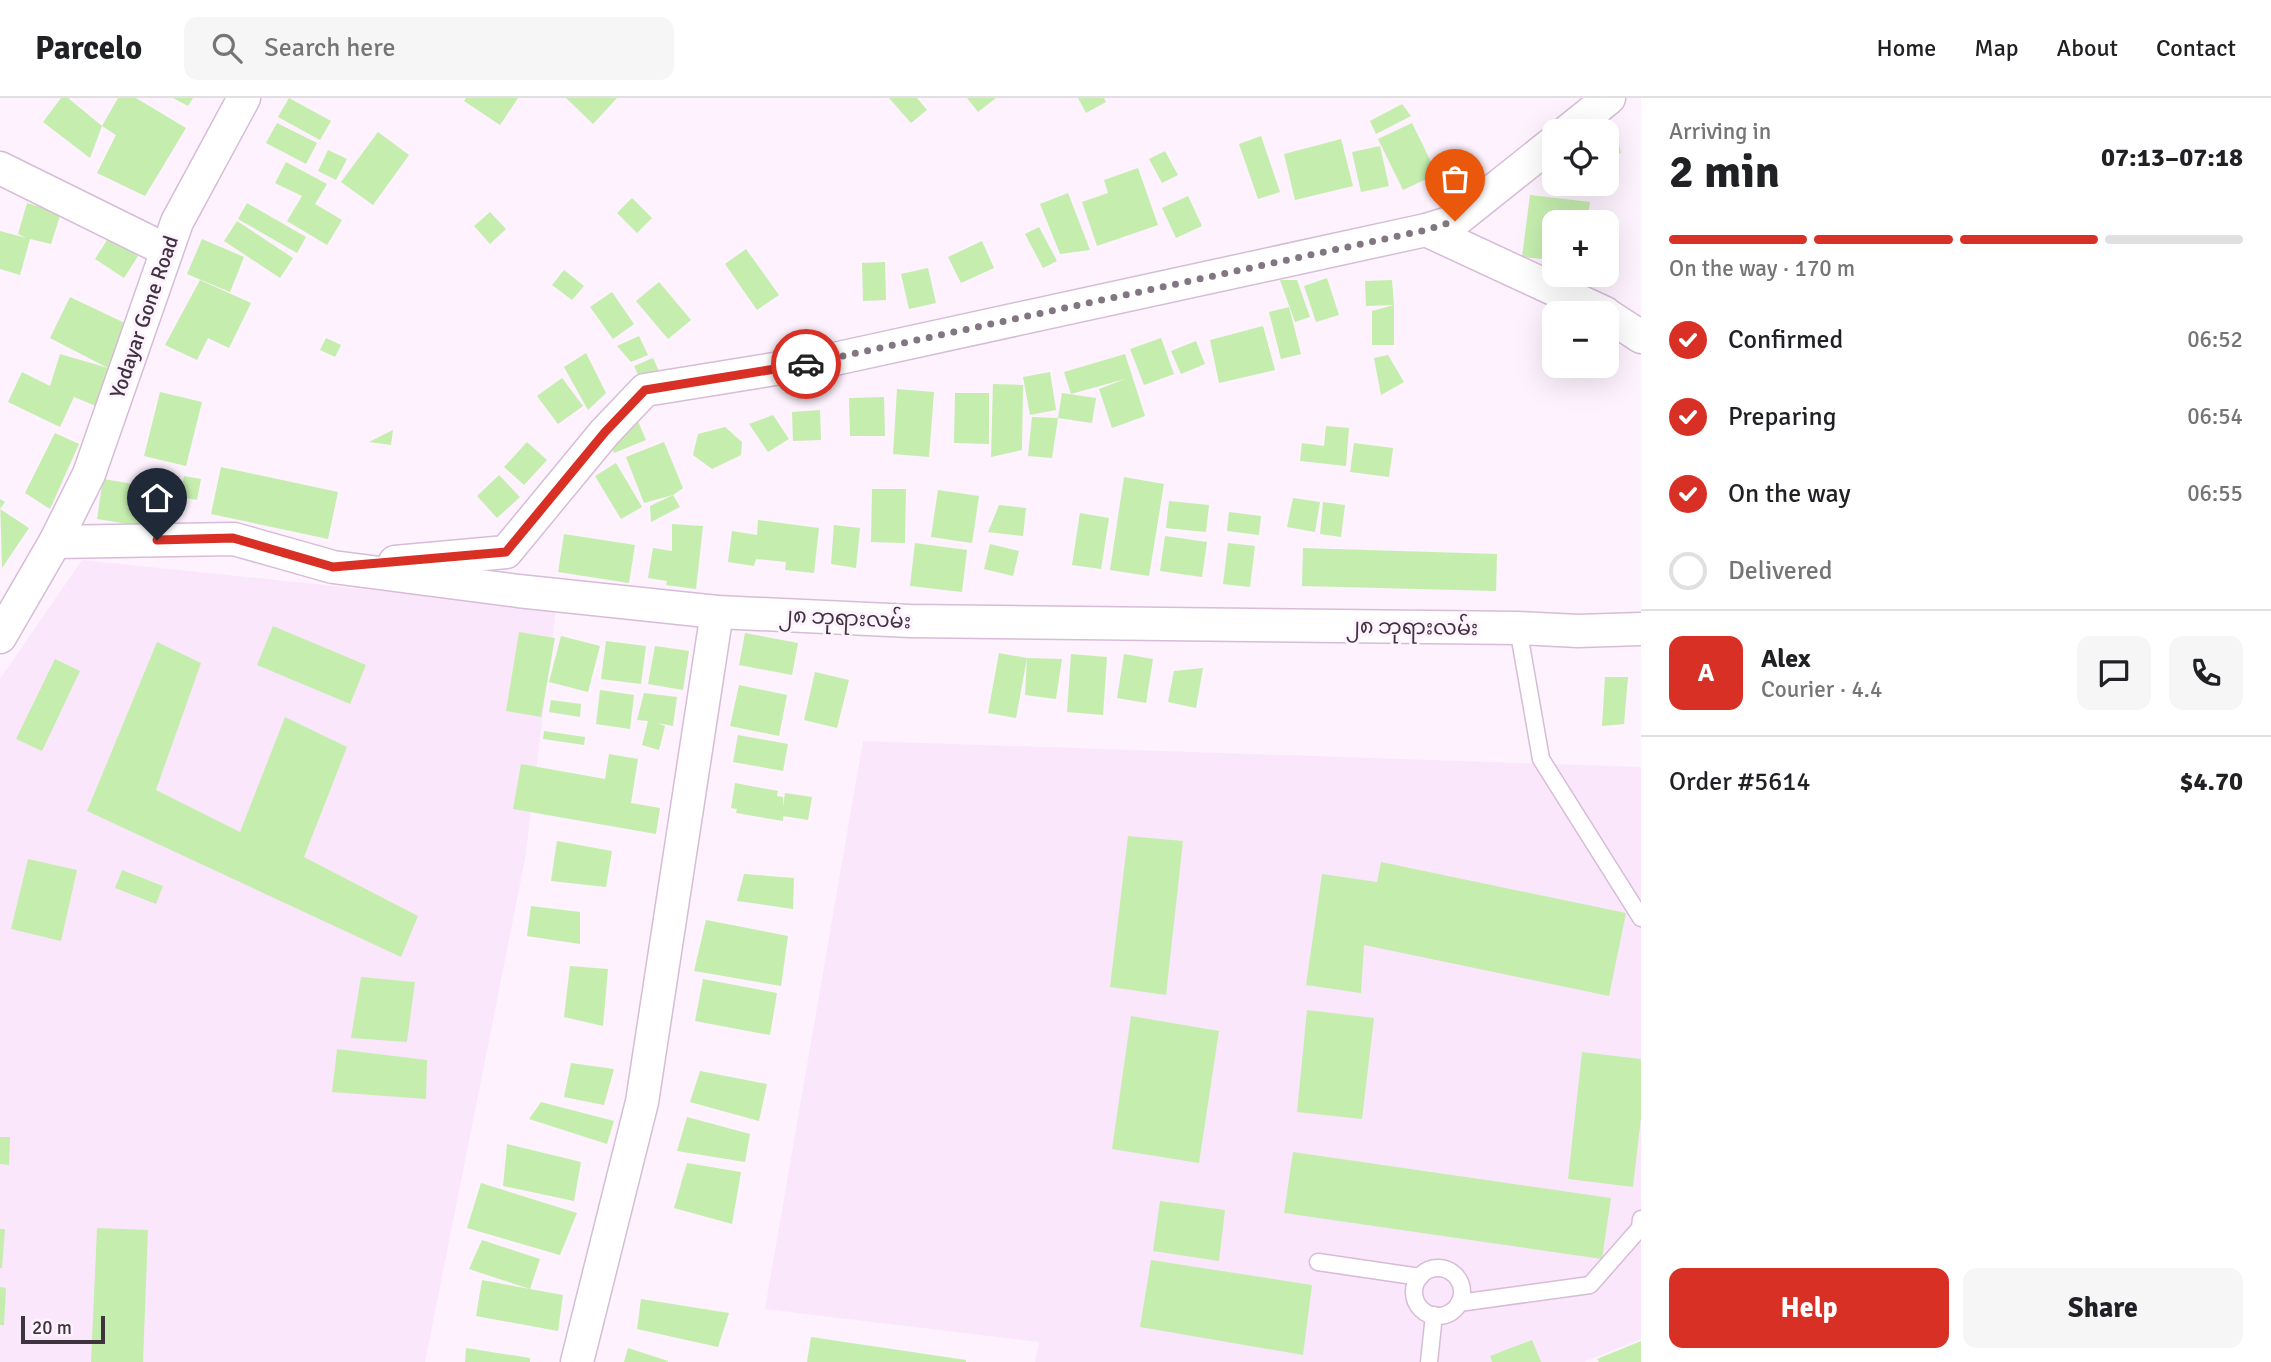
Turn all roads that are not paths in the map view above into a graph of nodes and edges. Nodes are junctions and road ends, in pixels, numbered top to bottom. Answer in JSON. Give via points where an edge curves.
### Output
{"nodes":[{"id":1,"x":244,"y":98,"type":"edge"},
{"id":2,"x":1609,"y":98,"type":"edge"},
{"id":3,"x":1583,"y":119,"type":"edge"},
{"id":4,"x":1542,"y":152,"type":"edge"},
{"id":5,"x":0,"y":168,"type":"edge"},
{"id":6,"x":1426,"y":230,"type":"junction"},
{"id":7,"x":166,"y":250,"type":"junction"},
{"id":8,"x":1578,"y":301,"type":"edge"},
{"id":9,"x":1619,"y":323,"type":"edge"},
{"id":10,"x":1641,"y":337,"type":"edge"},
{"id":11,"x":55,"y":542,"type":"junction"},
{"id":12,"x":333,"y":567,"type":"junction"},
{"id":13,"x":717,"y":612,"type":"junction"},
{"id":14,"x":1518,"y":628,"type":"junction"},
{"id":15,"x":1641,"y":629,"type":"edge"},
{"id":16,"x":0,"y":637,"type":"edge"},
{"id":17,"x":1641,"y":918,"type":"edge"},
{"id":18,"x":1641,"y":1219,"type":"edge"},
{"id":19,"x":1318,"y":1262,"type":"dead end"},
{"id":20,"x":1420,"y":1277,"type":"junction"},
{"id":21,"x":1459,"y":1303,"type":"junction"},
{"id":22,"x":1434,"y":1315,"type":"junction"},
{"id":23,"x":577,"y":1362,"type":"edge"},
{"id":24,"x":1429,"y":1362,"type":"edge"}],
"edges":[{"from":1,"to":7,"type":"street","name":"Yodayar Gone Road"},
{"from":2,"to":3,"type":"street"},
{"from":4,"to":6,"type":"street","via":[[1455,221]]},
{"from":5,"to":7,"type":"street"},
{"from":6,"to":8,"type":"street"},
{"from":6,"to":12,"type":"street","via":[[830,360],[645,390],[506,552]]},
{"from":7,"to":11,"type":"street","name":"Yodayar Gone Road","via":[[89,474]]},
{"from":9,"to":10,"type":"street"},
{"from":11,"to":12,"type":"street","name":"၂၈ ဘုရားလမ်း","via":[[233,538]]},
{"from":11,"to":16,"type":"street","name":"Yodayar Gone Road"},
{"from":12,"to":13,"type":"street","name":"၂၈ ဘုရားလမ်း"},
{"from":13,"to":14,"type":"street","name":"၂၈ ဘုရားလမ်း","via":[[910,621]]},
{"from":13,"to":23,"type":"street","via":[[642,1102]]},
{"from":14,"to":15,"type":"street","name":"၂၈ ဘုရားလမ်း"},
{"from":14,"to":17,"type":"lane","via":[[1541,760]]},
{"from":18,"to":21,"type":"lane","via":[[1640,1228],[1590,1285]]},
{"from":19,"to":20,"type":"lane"},
{"from":20,"to":21,"type":"lane","via":[[1433,1269],[1449,1270],[1460,1281]]},
{"from":20,"to":22,"type":"lane","via":[[1416,1300]]},
{"from":21,"to":22,"type":"lane","via":[[1449,1313]]},
{"from":22,"to":24,"type":"lane"}]}
